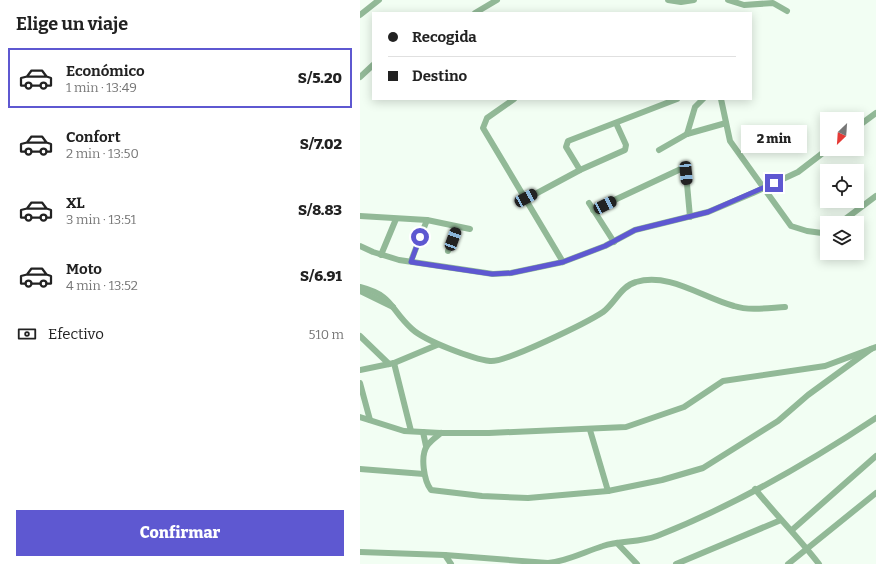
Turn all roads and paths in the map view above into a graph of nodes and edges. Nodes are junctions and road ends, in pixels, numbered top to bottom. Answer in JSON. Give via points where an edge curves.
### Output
{"nodes":[{"id":1,"x":379,"y":0,"type":"edge"},
{"id":2,"x":497,"y":0,"type":"edge"},
{"id":3,"x":668,"y":0,"type":"edge"},
{"id":4,"x":694,"y":0,"type":"edge"},
{"id":5,"x":728,"y":0,"type":"edge"},
{"id":6,"x":477,"y":12,"type":"edge"},
{"id":7,"x":787,"y":12,"type":"dead end"},
{"id":8,"x":360,"y":15,"type":"edge"},
{"id":9,"x":372,"y":66,"type":"edge"},
{"id":10,"x":360,"y":77,"type":"edge"},
{"id":11,"x":513,"y":100,"type":"edge"},
{"id":12,"x":674,"y":100,"type":"edge"},
{"id":13,"x":702,"y":100,"type":"edge"},
{"id":14,"x":721,"y":100,"type":"edge"},
{"id":15,"x":876,"y":113,"type":"edge"},
{"id":16,"x":864,"y":122,"type":"edge"},
{"id":17,"x":616,"y":123,"type":"junction"},
{"id":18,"x":726,"y":123,"type":"junction"},
{"id":19,"x":687,"y":134,"type":"junction"},
{"id":20,"x":659,"y":150,"type":"dead end"},
{"id":21,"x":820,"y":155,"type":"edge"},
{"id":22,"x":580,"y":170,"type":"junction"},
{"id":23,"x":763,"y":188,"type":"junction"},
{"id":24,"x":876,"y":196,"type":"edge"},
{"id":25,"x":526,"y":198,"type":"junction"},
{"id":26,"x":589,"y":203,"type":"dead end"},
{"id":27,"x":594,"y":210,"type":"junction"},
{"id":28,"x":360,"y":216,"type":"edge"},
{"id":29,"x":690,"y":216,"type":"junction"},
{"id":30,"x":849,"y":216,"type":"edge"},
{"id":31,"x":396,"y":219,"type":"junction"},
{"id":32,"x":427,"y":220,"type":"junction"},
{"id":33,"x":457,"y":227,"type":"junction"},
{"id":34,"x":470,"y":229,"type":"dead end"},
{"id":35,"x":820,"y":233,"type":"edge"},
{"id":36,"x":614,"y":242,"type":"junction"},
{"id":37,"x":360,"y":246,"type":"edge"},
{"id":38,"x":448,"y":251,"type":"dead end"},
{"id":39,"x":381,"y":255,"type":"junction"},
{"id":40,"x":411,"y":262,"type":"junction"},
{"id":41,"x":563,"y":262,"type":"junction"},
{"id":42,"x":360,"y":287,"type":"edge"},
{"id":43,"x":360,"y":291,"type":"edge"},
{"id":44,"x":785,"y":307,"type":"dead end"},
{"id":45,"x":394,"y":308,"type":"junction"},
{"id":46,"x":360,"y":336,"type":"edge"},
{"id":47,"x":437,"y":345,"type":"junction"},
{"id":48,"x":874,"y":348,"type":"edge"},
{"id":49,"x":391,"y":363,"type":"junction"},
{"id":50,"x":360,"y":370,"type":"edge"},
{"id":51,"x":360,"y":383,"type":"edge"},
{"id":52,"x":360,"y":417,"type":"edge"},
{"id":53,"x":876,"y":418,"type":"edge"},
{"id":54,"x":370,"y":420,"type":"junction"},
{"id":55,"x":590,"y":430,"type":"junction"},
{"id":56,"x":411,"y":431,"type":"junction"},
{"id":57,"x":423,"y":432,"type":"junction"},
{"id":58,"x":441,"y":432,"type":"junction"},
{"id":59,"x":426,"y":446,"type":"junction"},
{"id":60,"x":876,"y":456,"type":"edge"},
{"id":61,"x":360,"y":469,"type":"edge"},
{"id":62,"x":424,"y":474,"type":"junction"},
{"id":63,"x":755,"y":489,"type":"junction"},
{"id":64,"x":608,"y":492,"type":"junction"},
{"id":65,"x":876,"y":493,"type":"edge"},
{"id":66,"x":781,"y":520,"type":"junction"},
{"id":67,"x":792,"y":530,"type":"junction"},
{"id":68,"x":617,"y":543,"type":"junction"},
{"id":69,"x":807,"y":549,"type":"junction"},
{"id":70,"x":360,"y":552,"type":"edge"},
{"id":71,"x":446,"y":555,"type":"junction"},
{"id":72,"x":451,"y":564,"type":"edge"},
{"id":73,"x":637,"y":564,"type":"edge"},
{"id":74,"x":676,"y":564,"type":"edge"},
{"id":75,"x":788,"y":564,"type":"edge"},
{"id":76,"x":819,"y":564,"type":"edge"}],
"edges":[{"from":1,"to":8,"type":"street"},
{"from":2,"to":6,"type":"street"},
{"from":3,"to":4,"type":"street"},
{"from":5,"to":7,"type":"street","via":[[744,5],[772,3]]},
{"from":9,"to":10,"type":"street"},
{"from":11,"to":25,"type":"street","via":[[487,118],[483,128]]},
{"from":12,"to":17,"type":"street"},
{"from":13,"to":19,"type":"street","via":[[695,107]]},
{"from":14,"to":18,"type":"street"},
{"from":15,"to":16,"type":"street"},
{"from":17,"to":22,"type":"street","via":[[626,145],[625,150]]},
{"from":17,"to":22,"type":"street","via":[[572,138],[566,144]]},
{"from":18,"to":19,"type":"street"},
{"from":18,"to":23,"type":"street","via":[[730,141]]},
{"from":19,"to":20,"type":"street"},
{"from":21,"to":23,"type":"street","via":[[798,172]]},
{"from":22,"to":25,"type":"street"},
{"from":23,"to":29,"type":"street","via":[[708,212]]},
{"from":23,"to":35,"type":"street","via":[[790,226]]},
{"from":24,"to":30,"type":"street"},
{"from":25,"to":41,"type":"street"},
{"from":26,"to":27,"type":"street"},
{"from":27,"to":29,"type":"street","via":[[683,168],[686,173]]},
{"from":27,"to":36,"type":"street"},
{"from":28,"to":31,"type":"street"},
{"from":29,"to":36,"type":"street","via":[[635,230]]},
{"from":31,"to":32,"type":"street"},
{"from":31,"to":39,"type":"street"},
{"from":32,"to":33,"type":"street"},
{"from":32,"to":40,"type":"street"},
{"from":33,"to":34,"type":"street"},
{"from":33,"to":38,"type":"street"},
{"from":36,"to":41,"type":"street"},
{"from":37,"to":39,"type":"street"},
{"from":39,"to":40,"type":"street"},
{"from":40,"to":41,"type":"street","via":[[492,274],[511,273]]},
{"from":42,"to":45,"type":"street","via":[[384,296]]},
{"from":43,"to":45,"type":"street"},
{"from":44,"to":47,"type":"street","via":[[746,309],[670,282],[645,280],[626,287],[604,311],[589,320],[499,360],[490,361]]},
{"from":45,"to":47,"type":"street","via":[[413,330]]},
{"from":46,"to":49,"type":"street"},
{"from":47,"to":49,"type":"street"},
{"from":48,"to":55,"type":"street","via":[[825,366],[723,381],[676,411],[626,427]]},
{"from":48,"to":64,"type":"street","via":[[808,395],[778,421],[703,468]]},
{"from":49,"to":50,"type":"street"},
{"from":49,"to":56,"type":"street"},
{"from":51,"to":54,"type":"street"},
{"from":52,"to":54,"type":"street"},
{"from":53,"to":63,"type":"street","via":[[832,447]]},
{"from":54,"to":56,"type":"street","via":[[392,428]]},
{"from":55,"to":58,"type":"street"},
{"from":55,"to":64,"type":"street"},
{"from":56,"to":57,"type":"street"},
{"from":57,"to":58,"type":"street"},
{"from":57,"to":59,"type":"street"},
{"from":58,"to":59,"type":"street"},
{"from":59,"to":62,"type":"street"},
{"from":60,"to":67,"type":"street"},
{"from":61,"to":62,"type":"street"},
{"from":62,"to":64,"type":"street","via":[[431,490],[452,493],[528,498]]},
{"from":63,"to":66,"type":"street"},
{"from":63,"to":68,"type":"street","via":[[731,503],[656,537]]},
{"from":65,"to":69,"type":"street"},
{"from":66,"to":67,"type":"street"},
{"from":66,"to":74,"type":"street"},
{"from":67,"to":69,"type":"street"},
{"from":68,"to":71,"type":"street","via":[[548,563]]},
{"from":68,"to":73,"type":"street"},
{"from":69,"to":75,"type":"street"},
{"from":69,"to":76,"type":"street"},
{"from":70,"to":71,"type":"street"},
{"from":71,"to":72,"type":"street"}]}
